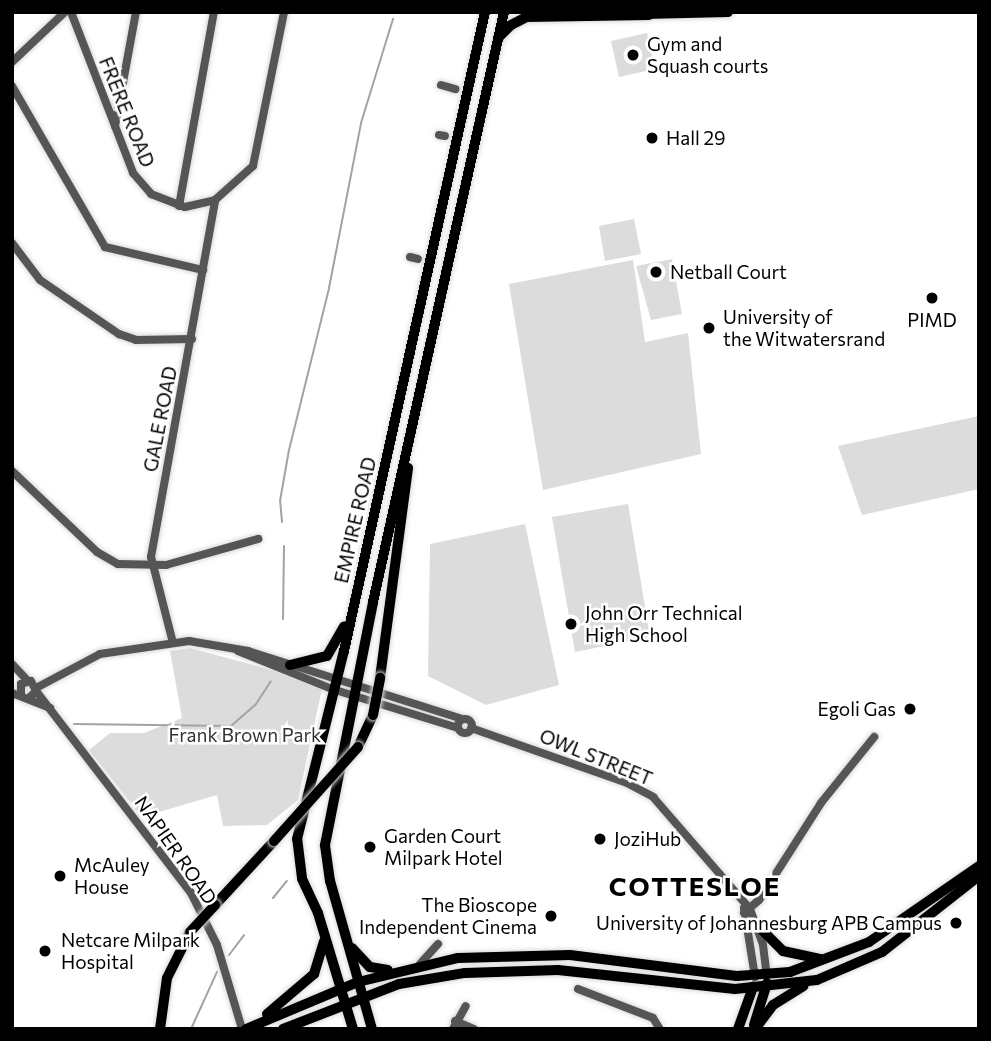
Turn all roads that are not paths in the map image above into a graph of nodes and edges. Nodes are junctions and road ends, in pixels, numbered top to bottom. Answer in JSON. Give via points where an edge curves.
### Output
{"nodes":[{"id":1,"x":65,"y":12,"type":"edge"},
{"id":2,"x":71,"y":12,"type":"edge"},
{"id":3,"x":136,"y":12,"type":"edge"},
{"id":4,"x":214,"y":12,"type":"edge"},
{"id":5,"x":284,"y":12,"type":"edge"},
{"id":6,"x":485,"y":12,"type":"edge"},
{"id":7,"x":504,"y":12,"type":"edge"},
{"id":8,"x":636,"y":12,"type":"edge"},
{"id":9,"x":728,"y":12,"type":"edge"},
{"id":10,"x":649,"y":15,"type":"junction"},
{"id":11,"x":498,"y":38,"type":"junction"},
{"id":12,"x":12,"y":62,"type":"edge"},
{"id":13,"x":441,"y":85,"type":"dead end"},
{"id":14,"x":12,"y":86,"type":"edge"},
{"id":15,"x":456,"y":89,"type":"dead end"},
{"id":16,"x":115,"y":127,"type":"junction"},
{"id":17,"x":215,"y":200,"type":"junction"},
{"id":18,"x":179,"y":206,"type":"junction"},
{"id":19,"x":12,"y":243,"type":"edge"},
{"id":20,"x":203,"y":270,"type":"junction"},
{"id":21,"x":192,"y":339,"type":"junction"},
{"id":22,"x":405,"y":453,"type":"junction"},
{"id":23,"x":12,"y":471,"type":"edge"},
{"id":24,"x":258,"y":539,"type":"dead end"},
{"id":25,"x":152,"y":566,"type":"junction"},
{"id":26,"x":352,"y":609,"type":"junction"},
{"id":27,"x":173,"y":643,"type":"junction"},
{"id":28,"x":238,"y":651,"type":"junction"},
{"id":29,"x":12,"y":664,"type":"edge"},
{"id":30,"x":290,"y":665,"type":"junction"},
{"id":31,"x":12,"y":670,"type":"edge"},
{"id":32,"x":333,"y":684,"type":"junction"},
{"id":33,"x":25,"y":688,"type":"edge"},
{"id":34,"x":357,"y":692,"type":"junction"},
{"id":35,"x":463,"y":719,"type":"junction"},
{"id":36,"x":458,"y":728,"type":"junction"},
{"id":37,"x":471,"y":729,"type":"junction"},
{"id":38,"x":874,"y":737,"type":"dead end"},
{"id":39,"x":979,"y":866,"type":"edge"},
{"id":40,"x":979,"y":876,"type":"edge"},
{"id":41,"x":746,"y":909,"type":"junction"},
{"id":42,"x":758,"y":926,"type":"junction"},
{"id":43,"x":324,"y":931,"type":"junction"},
{"id":44,"x":348,"y":942,"type":"junction"},
{"id":45,"x":439,"y":944,"type":"dead end"},
{"id":46,"x":841,"y":957,"type":"junction"},
{"id":47,"x":420,"y":964,"type":"junction"},
{"id":48,"x":393,"y":971,"type":"junction"},
{"id":49,"x":767,"y":976,"type":"junction"},
{"id":50,"x":755,"y":977,"type":"junction"},
{"id":51,"x":817,"y":980,"type":"junction"},
{"id":52,"x":358,"y":982,"type":"junction"},
{"id":53,"x":767,"y":988,"type":"junction"},
{"id":54,"x":341,"y":989,"type":"junction"},
{"id":55,"x":578,"y":989,"type":"dead end"},
{"id":56,"x":753,"y":989,"type":"junction"},
{"id":57,"x":363,"y":997,"type":"junction"},
{"id":58,"x":346,"y":1004,"type":"junction"},
{"id":59,"x":466,"y":1006,"type":"dead end"},
{"id":60,"x":454,"y":1025,"type":"edge"},
{"id":61,"x":248,"y":1027,"type":"edge"},
{"id":62,"x":660,"y":1027,"type":"edge"},
{"id":63,"x":160,"y":1029,"type":"edge"},
{"id":64,"x":283,"y":1029,"type":"edge"},
{"id":65,"x":354,"y":1029,"type":"edge"},
{"id":66,"x":372,"y":1029,"type":"edge"},
{"id":67,"x":474,"y":1029,"type":"edge"},
{"id":68,"x":738,"y":1029,"type":"edge"},
{"id":69,"x":754,"y":1029,"type":"edge"}],
"edges":[{"from":1,"to":12,"type":"street"},
{"from":2,"to":16,"type":"street","name":"FRERE ROAD"},
{"from":3,"to":16,"type":"street"},
{"from":4,"to":18,"type":"street"},
{"from":5,"to":17,"type":"street","via":[[256,161]]},
{"from":6,"to":26,"type":"main road","name":"EMPIRE ROAD"},
{"from":7,"to":11,"type":"main road","name":"EMPIRE ROAD"},
{"from":8,"to":10,"type":"highway"},
{"from":9,"to":10,"type":"highway"},
{"from":10,"to":11,"type":"highway","via":[[527,17]]},
{"from":11,"to":22,"type":"main road","name":"EMPIRE ROAD"},
{"from":13,"to":15,"type":"street"},
{"from":14,"to":20,"type":"street","via":[[101,244],[130,257]]},
{"from":16,"to":18,"type":"street","name":"FRERE ROAD","via":[[139,182],[151,194]]},
{"from":17,"to":18,"type":"street"},
{"from":17,"to":20,"type":"street","name":"GALE ROAD"},
{"from":19,"to":21,"type":"street","via":[[40,280],[118,334],[136,340]]},
{"from":20,"to":21,"type":"street","name":"GALE ROAD"},
{"from":21,"to":25,"type":"street","name":"GALE ROAD"},
{"from":22,"to":34,"type":"main road","name":"EMPIRE ROAD"},
{"from":22,"to":63,"type":"main road","bridge":true,"via":[[407,482],[373,715],[358,747],[190,932],[167,978]]},
{"from":23,"to":25,"type":"street","via":[[97,552],[118,564]]},
{"from":24,"to":25,"type":"street"},
{"from":25,"to":27,"type":"street","name":"GALE ROAD"},
{"from":26,"to":30,"type":"main road","via":[[327,656]]},
{"from":26,"to":32,"type":"main road","name":"EMPIRE ROAD"},
{"from":27,"to":28,"type":"street"},
{"from":27,"to":33,"type":"street","via":[[100,654]]},
{"from":28,"to":30,"type":"street"},
{"from":28,"to":32,"type":"street"},
{"from":29,"to":33,"type":"street","name":"NAPIER ROAD"},
{"from":30,"to":32,"type":"street"},
{"from":31,"to":33,"type":"street"},
{"from":32,"to":34,"type":"street"},
{"from":32,"to":43,"type":"main road","name":"EMPIRE ROAD","via":[[297,850],[302,878]]},
{"from":33,"to":61,"type":"street","name":"NAPIER ROAD","via":[[50,708],[191,893],[217,945]]},
{"from":34,"to":35,"type":"street"},
{"from":34,"to":36,"type":"street"},
{"from":34,"to":44,"type":"main road","name":"EMPIRE ROAD","via":[[324,850]]},
{"from":35,"to":36,"type":"street"},
{"from":35,"to":37,"type":"street","via":[[469,720]]},
{"from":36,"to":37,"type":"street","name":"OWL STREET","via":[[465,733]]},
{"from":37,"to":41,"type":"street","name":"OWL STREET","via":[[643,790],[670,814]]},
{"from":38,"to":41,"type":"street"},
{"from":39,"to":46,"type":"main road"},
{"from":40,"to":51,"type":"main road","via":[[882,952]]},
{"from":41,"to":42,"type":"street","name":"OWL STREET"},
{"from":41,"to":50,"type":"street","name":"OWL STREET"},
{"from":42,"to":46,"type":"main road","via":[[776,946],[795,956],[817,960]]},
{"from":42,"to":49,"type":"street","name":"OWL STREET"},
{"from":43,"to":54,"type":"main road","name":"EMPIRE ROAD"},
{"from":43,"to":61,"type":"main road","via":[[324,954],[314,974]]},
{"from":44,"to":48,"type":"main road","via":[[370,967]]},
{"from":44,"to":52,"type":"main road","name":"EMPIRE ROAD"},
{"from":45,"to":47,"type":"street"},
{"from":46,"to":49,"type":"main road"},
{"from":47,"to":48,"type":"main road"},
{"from":47,"to":50,"type":"main road","via":[[506,954],[558,955]]},
{"from":48,"to":52,"type":"main road"},
{"from":49,"to":50,"type":"main road"},
{"from":49,"to":53,"type":"main road"},
{"from":50,"to":56,"type":"main road"},
{"from":51,"to":53,"type":"main road"},
{"from":51,"to":69,"type":"main road","via":[[783,997]]},
{"from":52,"to":54,"type":"main road"},
{"from":52,"to":57,"type":"main road","name":"EMPIRE ROAD"},
{"from":53,"to":56,"type":"main road"},
{"from":53,"to":69,"type":"main road"},
{"from":54,"to":58,"type":"main road","name":"EMPIRE ROAD"},
{"from":54,"to":61,"type":"main road"},
{"from":55,"to":62,"type":"street","via":[[653,1018]]},
{"from":56,"to":57,"type":"main road","via":[[527,969],[440,976]]},
{"from":56,"to":68,"type":"main road"},
{"from":57,"to":58,"type":"main road"},
{"from":57,"to":66,"type":"main road","name":"EMPIRE ROAD"},
{"from":58,"to":64,"type":"main road"},
{"from":58,"to":65,"type":"main road","name":"EMPIRE ROAD"},
{"from":59,"to":60,"type":"street"},
{"from":60,"to":67,"type":"street"}]}
